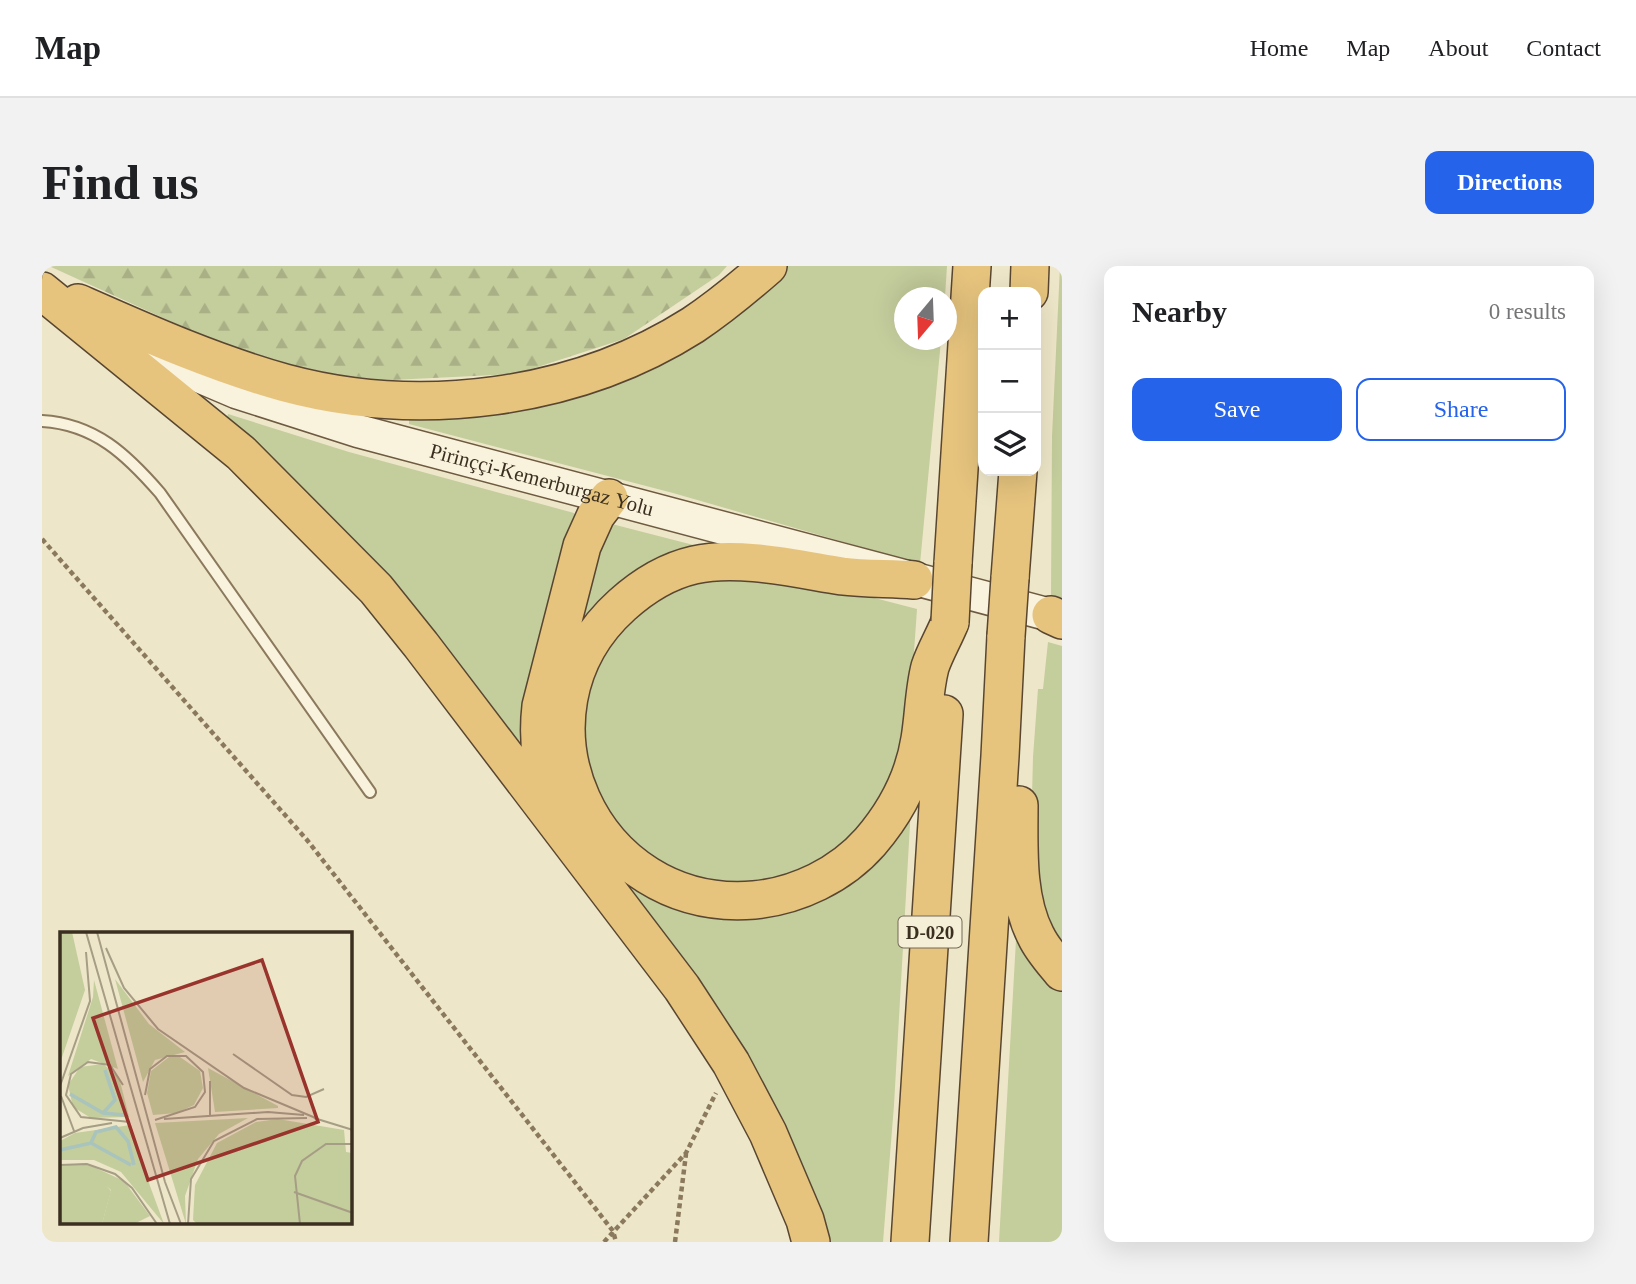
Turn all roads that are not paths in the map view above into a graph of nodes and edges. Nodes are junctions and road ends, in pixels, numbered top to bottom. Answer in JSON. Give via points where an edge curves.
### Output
{"nodes":[{"id":1,"x":768,"y":266,"type":"edge"},
{"id":2,"x":972,"y":266,"type":"edge"},
{"id":3,"x":1030,"y":266,"type":"edge"},
{"id":4,"x":1029,"y":287,"type":"edge"},
{"id":5,"x":42,"y":290,"type":"edge"},
{"id":6,"x":42,"y":421,"type":"edge"},
{"id":7,"x":1018,"y":476,"type":"edge"},
{"id":8,"x":609,"y":498,"type":"junction"},
{"id":9,"x":914,"y":580,"type":"junction"},
{"id":10,"x":1058,"y":618,"type":"edge"},
{"id":11,"x":950,"y":622,"type":"junction"},
{"id":12,"x":1006,"y":636,"type":"junction"},
{"id":13,"x":370,"y":792,"type":"dead end"},
{"id":14,"x":583,"y":857,"type":"junction"},
{"id":15,"x":1062,"y":972,"type":"edge"},
{"id":16,"x":811,"y":1242,"type":"edge"},
{"id":17,"x":910,"y":1242,"type":"edge"},
{"id":18,"x":969,"y":1242,"type":"edge"}],
"edges":[{"from":1,"to":5,"type":"highway","via":[[692,326],[637,354],[534,389],[441,400],[364,397],[288,384],[200,356]]},
{"from":2,"to":11,"type":"highway","number":"D-020","bridge":true},
{"from":3,"to":4,"type":"highway"},
{"from":5,"to":8,"type":"main road","name":"Pirinççi-Kemerburgaz Yolu","via":[[134,346],[236,392],[358,431]]},
{"from":5,"to":14,"type":"highway","via":[[241,453],[376,589]]},
{"from":6,"to":13,"type":"lane","via":[[96,434],[146,476]]},
{"from":7,"to":12,"type":"highway","number":"D-020","bridge":true},
{"from":8,"to":9,"type":"main road","name":"Pirinççi-Kemerburgaz Yolu"},
{"from":8,"to":14,"type":"highway","via":[[582,546],[538,726],[542,768],[551,795]]},
{"from":9,"to":10,"type":"main road","name":"Pirinççi-Kemerburgaz Yolu"},
{"from":9,"to":11,"type":"highway","via":[[845,576],[776,564],[705,563],[674,572],[630,598],[603,626],[584,657],[572,689],[567,724],[572,775],[604,838],[650,879],[702,898],[733,902],[767,899],[802,890],[828,876],[868,844],[902,794],[920,741],[930,667]]},
{"from":11,"to":17,"type":"highway","number":"D-020"},
{"from":12,"to":15,"type":"highway","via":[[1019,706],[1023,887],[1035,936]]},
{"from":12,"to":18,"type":"highway","number":"D-020"},
{"from":14,"to":16,"type":"highway","via":[[682,988],[731,1063],[768,1133]]}]}
